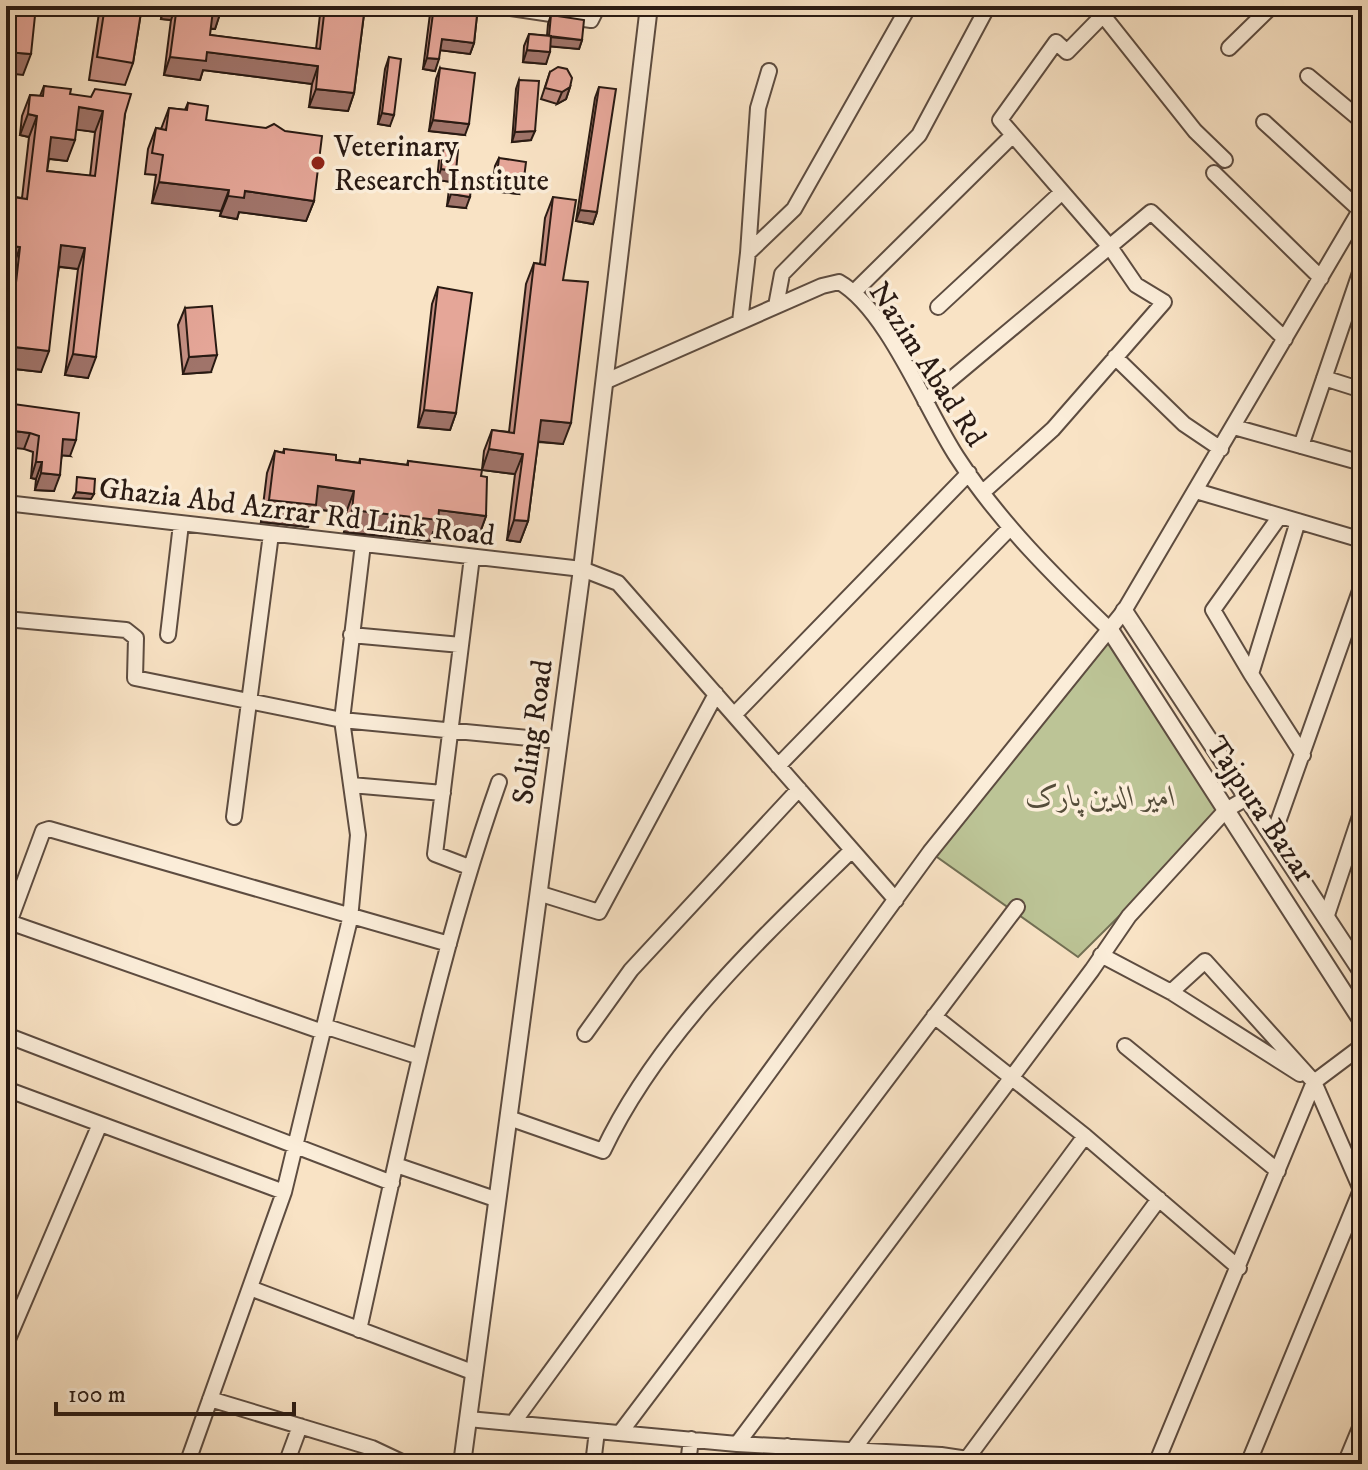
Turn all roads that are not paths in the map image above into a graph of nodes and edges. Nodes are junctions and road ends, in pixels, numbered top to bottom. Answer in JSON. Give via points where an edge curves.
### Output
{"nodes":[{"id":1,"x":496,"y":6,"type":"edge"},
{"id":2,"x":598,"y":6,"type":"edge"},
{"id":3,"x":649,"y":6,"type":"edge"},
{"id":4,"x":909,"y":6,"type":"edge"},
{"id":5,"x":988,"y":6,"type":"edge"},
{"id":6,"x":1272,"y":6,"type":"edge"},
{"id":7,"x":1107,"y":10,"type":"edge"},
{"id":8,"x":1229,"y":48,"type":"dead end"},
{"id":9,"x":769,"y":71,"type":"dead end"},
{"id":10,"x":1308,"y":76,"type":"dead end"},
{"id":11,"x":1362,"y":121,"type":"edge"},
{"id":12,"x":1264,"y":122,"type":"dead end"},
{"id":13,"x":1013,"y":135,"type":"junction"},
{"id":14,"x":1225,"y":160,"type":"dead end"},
{"id":15,"x":1214,"y":173,"type":"dead end"},
{"id":16,"x":1062,"y":192,"type":"junction"},
{"id":17,"x":1361,"y":209,"type":"edge"},
{"id":18,"x":1356,"y":232,"type":"edge"},
{"id":19,"x":1110,"y":247,"type":"junction"},
{"id":20,"x":748,"y":253,"type":"junction"},
{"id":21,"x":1362,"y":267,"type":"edge"},
{"id":22,"x":1321,"y":278,"type":"junction"},
{"id":23,"x":855,"y":291,"type":"junction"},
{"id":24,"x":776,"y":306,"type":"junction"},
{"id":25,"x":938,"y":307,"type":"dead end"},
{"id":26,"x":1355,"y":310,"type":"edge"},
{"id":27,"x":740,"y":322,"type":"junction"},
{"id":28,"x":1285,"y":339,"type":"junction"},
{"id":29,"x":1115,"y":357,"type":"junction"},
{"id":30,"x":1324,"y":378,"type":"junction"},
{"id":31,"x":604,"y":382,"type":"junction"},
{"id":32,"x":1362,"y":390,"type":"edge"},
{"id":33,"x":925,"y":401,"type":"junction"},
{"id":34,"x":1234,"y":427,"type":"junction"},
{"id":35,"x":1301,"y":446,"type":"junction"},
{"id":36,"x":1221,"y":449,"type":"junction"},
{"id":37,"x":1362,"y":463,"type":"edge"},
{"id":38,"x":969,"y":473,"type":"junction"},
{"id":39,"x":1196,"y":491,"type":"junction"},
{"id":40,"x":983,"y":492,"type":"junction"},
{"id":41,"x":6,"y":503,"type":"edge"},
{"id":42,"x":1280,"y":516,"type":"junction"},
{"id":43,"x":1298,"y":521,"type":"junction"},
{"id":44,"x":181,"y":524,"type":"junction"},
{"id":45,"x":1010,"y":528,"type":"junction"},
{"id":46,"x":271,"y":534,"type":"junction"},
{"id":47,"x":1362,"y":540,"type":"edge"},
{"id":48,"x":363,"y":544,"type":"junction"},
{"id":49,"x":472,"y":557,"type":"junction"},
{"id":50,"x":582,"y":569,"type":"junction"},
{"id":51,"x":1362,"y":585,"type":"edge"},
{"id":52,"x":1124,"y":611,"type":"junction"},
{"id":53,"x":6,"y":619,"type":"edge"},
{"id":54,"x":1356,"y":622,"type":"edge"},
{"id":55,"x":1110,"y":630,"type":"junction"},
{"id":56,"x":168,"y":635,"type":"dead end"},
{"id":57,"x":351,"y":635,"type":"junction"},
{"id":58,"x":461,"y":645,"type":"junction"},
{"id":59,"x":1251,"y":674,"type":"junction"},
{"id":60,"x":716,"y":694,"type":"junction"},
{"id":61,"x":250,"y":702,"type":"junction"},
{"id":62,"x":734,"y":715,"type":"junction"},
{"id":63,"x":342,"y":720,"type":"junction"},
{"id":64,"x":451,"y":731,"type":"junction"},
{"id":65,"x":559,"y":741,"type":"junction"},
{"id":66,"x":1303,"y":755,"type":"junction"},
{"id":67,"x":778,"y":766,"type":"junction"},
{"id":68,"x":499,"y":782,"type":"dead end"},
{"id":69,"x":351,"y":785,"type":"junction"},
{"id":70,"x":799,"y":789,"type":"junction"},
{"id":71,"x":443,"y":793,"type":"junction"},
{"id":72,"x":1245,"y":799,"type":"junction"},
{"id":73,"x":1226,"y":810,"type":"junction"},
{"id":74,"x":1362,"y":810,"type":"edge"},
{"id":75,"x":234,"y":817,"type":"dead end"},
{"id":76,"x":1273,"y":836,"type":"junction"},
{"id":77,"x":852,"y":850,"type":"junction"},
{"id":78,"x":469,"y":867,"type":"junction"},
{"id":79,"x":538,"y":893,"type":"junction"},
{"id":80,"x":896,"y":900,"type":"junction"},
{"id":81,"x":1017,"y":907,"type":"dead end"},
{"id":82,"x":1326,"y":918,"type":"junction"},
{"id":83,"x":350,"y":919,"type":"junction"},
{"id":84,"x":8,"y":927,"type":"edge"},
{"id":85,"x":449,"y":944,"type":"junction"},
{"id":86,"x":1101,"y":955,"type":"junction"},
{"id":87,"x":1362,"y":972,"type":"edge"},
{"id":88,"x":1171,"y":992,"type":"junction"},
{"id":89,"x":934,"y":1016,"type":"junction"},
{"id":90,"x":1362,"y":1021,"type":"edge"},
{"id":91,"x":324,"y":1029,"type":"junction"},
{"id":92,"x":585,"y":1034,"type":"dead end"},
{"id":93,"x":6,"y":1035,"type":"edge"},
{"id":94,"x":1125,"y":1046,"type":"dead end"},
{"id":95,"x":1362,"y":1046,"type":"edge"},
{"id":96,"x":420,"y":1057,"type":"junction"},
{"id":97,"x":1011,"y":1078,"type":"junction"},
{"id":98,"x":1314,"y":1082,"type":"junction"},
{"id":99,"x":6,"y":1089,"type":"edge"},
{"id":100,"x":509,"y":1118,"type":"junction"},
{"id":101,"x":100,"y":1124,"type":"junction"},
{"id":102,"x":1085,"y":1136,"type":"junction"},
{"id":103,"x":295,"y":1146,"type":"junction"},
{"id":104,"x":396,"y":1165,"type":"junction"},
{"id":105,"x":1278,"y":1171,"type":"junction"},
{"id":106,"x":392,"y":1183,"type":"junction"},
{"id":107,"x":1362,"y":1191,"type":"edge"},
{"id":108,"x":284,"y":1192,"type":"junction"},
{"id":109,"x":1159,"y":1199,"type":"junction"},
{"id":110,"x":498,"y":1200,"type":"junction"},
{"id":111,"x":1239,"y":1268,"type":"junction"},
{"id":112,"x":250,"y":1288,"type":"junction"},
{"id":113,"x":12,"y":1311,"type":"edge"},
{"id":114,"x":359,"y":1330,"type":"junction"},
{"id":115,"x":6,"y":1344,"type":"edge"},
{"id":116,"x":475,"y":1373,"type":"junction"},
{"id":117,"x":210,"y":1399,"type":"junction"},
{"id":118,"x":468,"y":1419,"type":"junction"},
{"id":119,"x":513,"y":1423,"type":"junction"},
{"id":120,"x":1362,"y":1423,"type":"edge"},
{"id":121,"x":300,"y":1426,"type":"junction"},
{"id":122,"x":597,"y":1431,"type":"junction"},
{"id":123,"x":620,"y":1433,"type":"junction"},
{"id":124,"x":691,"y":1439,"type":"junction"},
{"id":125,"x":737,"y":1444,"type":"junction"},
{"id":126,"x":787,"y":1446,"type":"junction"},
{"id":127,"x":372,"y":1448,"type":"junction"},
{"id":128,"x":853,"y":1450,"type":"junction"},
{"id":129,"x":893,"y":1458,"type":"edge"},
{"id":130,"x":966,"y":1460,"type":"junction"},
{"id":131,"x":187,"y":1464,"type":"edge"},
{"id":132,"x":286,"y":1464,"type":"edge"},
{"id":133,"x":366,"y":1464,"type":"edge"},
{"id":134,"x":406,"y":1464,"type":"edge"},
{"id":135,"x":462,"y":1464,"type":"edge"},
{"id":136,"x":593,"y":1464,"type":"edge"},
{"id":137,"x":688,"y":1464,"type":"edge"},
{"id":138,"x":785,"y":1464,"type":"edge"},
{"id":139,"x":1001,"y":1464,"type":"edge"},
{"id":140,"x":1156,"y":1464,"type":"edge"},
{"id":141,"x":1248,"y":1464,"type":"edge"},
{"id":142,"x":1345,"y":1464,"type":"edge"}],
"edges":[{"from":1,"to":2,"type":"street","via":[[591,20]]},
{"from":3,"to":31,"type":"street","name":"Soling Road"},
{"from":4,"to":20,"type":"street","via":[[794,209]]},
{"from":5,"to":24,"type":"street","via":[[919,135],[782,274]]},
{"from":6,"to":8,"type":"street"},
{"from":7,"to":13,"type":"street","via":[[1067,52],[1056,42],[1000,120]]},
{"from":7,"to":14,"type":"street","via":[[1195,131]]},
{"from":9,"to":20,"type":"street","via":[[758,108]]},
{"from":10,"to":11,"type":"street"},
{"from":12,"to":17,"type":"street"},
{"from":13,"to":16,"type":"street"},
{"from":13,"to":23,"type":"street"},
{"from":15,"to":22,"type":"street"},
{"from":16,"to":19,"type":"street"},
{"from":16,"to":25,"type":"street"},
{"from":17,"to":18,"type":"street"},
{"from":18,"to":22,"type":"street"},
{"from":19,"to":28,"type":"street","via":[[1151,212]]},
{"from":19,"to":29,"type":"street","via":[[1136,285],[1164,302]]},
{"from":19,"to":33,"type":"street"},
{"from":20,"to":27,"type":"street"},
{"from":21,"to":26,"type":"street"},
{"from":22,"to":28,"type":"street"},
{"from":23,"to":24,"type":"street","name":"Nazim Abad Rd","via":[[839,282]]},
{"from":23,"to":33,"type":"street","name":"Nazim Abad Rd"},
{"from":24,"to":27,"type":"street","name":"Nazim Abad Rd"},
{"from":26,"to":30,"type":"street"},
{"from":27,"to":31,"type":"street","name":"Nazim Abad Rd"},
{"from":28,"to":34,"type":"street"},
{"from":29,"to":36,"type":"street","via":[[1184,424]]},
{"from":29,"to":40,"type":"street","via":[[1053,429]]},
{"from":30,"to":32,"type":"street"},
{"from":30,"to":35,"type":"street"},
{"from":31,"to":50,"type":"street","name":"Soling Road"},
{"from":33,"to":38,"type":"street","name":"Nazim Abad Rd"},
{"from":34,"to":35,"type":"street"},
{"from":34,"to":36,"type":"street"},
{"from":35,"to":37,"type":"street"},
{"from":36,"to":39,"type":"street"},
{"from":38,"to":40,"type":"street","name":"Nazim Abad Rd"},
{"from":38,"to":62,"type":"street"},
{"from":39,"to":42,"type":"street"},
{"from":39,"to":52,"type":"street"},
{"from":40,"to":45,"type":"street","name":"Nazim Abad Rd"},
{"from":41,"to":44,"type":"street","name":"Ghazia Abd Azrrar Rd Link Road"},
{"from":42,"to":43,"type":"street"},
{"from":42,"to":59,"type":"street","via":[[1213,610]]},
{"from":43,"to":47,"type":"street"},
{"from":43,"to":59,"type":"street"},
{"from":44,"to":46,"type":"street","name":"Ghazia Abd Azrrar Rd Link Road"},
{"from":44,"to":56,"type":"street"},
{"from":45,"to":55,"type":"street","name":"Nazim Abad Rd"},
{"from":45,"to":67,"type":"street"},
{"from":46,"to":48,"type":"street","name":"Ghazia Abd Azrrar Rd Link Road"},
{"from":46,"to":61,"type":"street"},
{"from":48,"to":49,"type":"street","name":"Ghazia Abd Azrrar Rd Link Road"},
{"from":48,"to":57,"type":"street"},
{"from":49,"to":50,"type":"street","name":"Ghazia Abd Azrrar Rd Link Road"},
{"from":49,"to":58,"type":"street"},
{"from":50,"to":60,"type":"street","name":"Ghazia Abd Azrrar Rd Link Road","via":[[618,583]]},
{"from":50,"to":65,"type":"street","name":"Soling Road"},
{"from":51,"to":54,"type":"street"},
{"from":52,"to":55,"type":"street"},
{"from":52,"to":72,"type":"street","name":"Tajpura Bazar"},
{"from":53,"to":61,"type":"street","via":[[126,630],[136,638],[135,678]]},
{"from":54,"to":66,"type":"street"},
{"from":55,"to":73,"type":"street","name":"Tajpura Bazar"},
{"from":55,"to":80,"type":"street"},
{"from":57,"to":58,"type":"street"},
{"from":57,"to":63,"type":"street"},
{"from":58,"to":64,"type":"street"},
{"from":59,"to":66,"type":"street"},
{"from":60,"to":62,"type":"street","name":"Ghazia Abd Azrrar Rd Link Road"},
{"from":60,"to":79,"type":"street","via":[[599,912]]},
{"from":61,"to":63,"type":"street"},
{"from":61,"to":75,"type":"street"},
{"from":62,"to":67,"type":"street","name":"Ghazia Abd Azrrar Rd Link Road"},
{"from":63,"to":64,"type":"street"},
{"from":63,"to":69,"type":"street"},
{"from":64,"to":65,"type":"street"},
{"from":64,"to":71,"type":"street"},
{"from":65,"to":79,"type":"street","name":"Soling Road"},
{"from":66,"to":76,"type":"street"},
{"from":67,"to":70,"type":"street","name":"Ghazia Abd Azrrar Rd Link Road"},
{"from":68,"to":78,"type":"street"},
{"from":69,"to":71,"type":"street"},
{"from":69,"to":83,"type":"street","via":[[358,835]]},
{"from":70,"to":77,"type":"street","name":"Ghazia Abd Azrrar Rd Link Road"},
{"from":70,"to":92,"type":"street","via":[[631,970]]},
{"from":71,"to":78,"type":"street","via":[[435,854]]},
{"from":72,"to":73,"type":"street"},
{"from":72,"to":76,"type":"street","name":"Tajpura Bazar"},
{"from":73,"to":86,"type":"street","via":[[1129,916]]},
{"from":73,"to":90,"type":"street","name":"Tajpura Bazar"},
{"from":74,"to":82,"type":"street"},
{"from":76,"to":82,"type":"street","name":"Tajpura Bazar"},
{"from":77,"to":80,"type":"street","name":"Ghazia Abd Azrrar Rd Link Road"},
{"from":77,"to":100,"type":"street","via":[[731,968],[625,1104],[603,1151]]},
{"from":78,"to":85,"type":"street"},
{"from":79,"to":100,"type":"street","name":"Soling Road"},
{"from":80,"to":119,"type":"street"},
{"from":81,"to":89,"type":"street"},
{"from":82,"to":87,"type":"street","name":"Tajpura Bazar"},
{"from":83,"to":84,"type":"street","via":[[49,829],[43,831]]},
{"from":83,"to":85,"type":"street"},
{"from":83,"to":91,"type":"street"},
{"from":84,"to":91,"type":"street"},
{"from":85,"to":96,"type":"street"},
{"from":86,"to":88,"type":"street"},
{"from":86,"to":97,"type":"street"},
{"from":88,"to":98,"type":"street"},
{"from":88,"to":98,"type":"street","via":[[1205,961]]},
{"from":89,"to":97,"type":"street"},
{"from":89,"to":123,"type":"street"},
{"from":91,"to":96,"type":"street"},
{"from":91,"to":103,"type":"street"},
{"from":93,"to":103,"type":"street"},
{"from":94,"to":105,"type":"street"},
{"from":95,"to":98,"type":"street"},
{"from":96,"to":104,"type":"street"},
{"from":97,"to":102,"type":"street"},
{"from":97,"to":125,"type":"street"},
{"from":98,"to":105,"type":"street"},
{"from":98,"to":107,"type":"street"},
{"from":99,"to":101,"type":"street"},
{"from":100,"to":110,"type":"street","name":"Soling Road"},
{"from":101,"to":108,"type":"street"},
{"from":101,"to":113,"type":"street"},
{"from":102,"to":109,"type":"street"},
{"from":102,"to":128,"type":"street"},
{"from":103,"to":106,"type":"street"},
{"from":103,"to":108,"type":"street"},
{"from":104,"to":106,"type":"street"},
{"from":104,"to":110,"type":"street"},
{"from":105,"to":111,"type":"street"},
{"from":106,"to":114,"type":"street"},
{"from":107,"to":141,"type":"street"},
{"from":108,"to":112,"type":"street"},
{"from":109,"to":111,"type":"street"},
{"from":109,"to":130,"type":"street"},
{"from":110,"to":116,"type":"street","name":"Soling Road"},
{"from":111,"to":140,"type":"street"},
{"from":112,"to":114,"type":"street"},
{"from":112,"to":117,"type":"street"},
{"from":113,"to":115,"type":"street"},
{"from":114,"to":116,"type":"street"},
{"from":116,"to":118,"type":"street","name":"Soling Road"},
{"from":117,"to":121,"type":"street"},
{"from":117,"to":131,"type":"street"},
{"from":118,"to":119,"type":"street"},
{"from":118,"to":135,"type":"street","name":"Soling Road"},
{"from":119,"to":122,"type":"street"},
{"from":120,"to":142,"type":"street"},
{"from":121,"to":127,"type":"street"},
{"from":121,"to":132,"type":"street"},
{"from":122,"to":123,"type":"street"},
{"from":122,"to":136,"type":"street"},
{"from":123,"to":124,"type":"street"},
{"from":124,"to":125,"type":"street"},
{"from":124,"to":137,"type":"street"},
{"from":125,"to":126,"type":"street"},
{"from":126,"to":128,"type":"street"},
{"from":126,"to":138,"type":"street"},
{"from":127,"to":133,"type":"street"},
{"from":127,"to":134,"type":"street"},
{"from":128,"to":129,"type":"street"},
{"from":129,"to":130,"type":"street"},
{"from":130,"to":139,"type":"street"}]}
